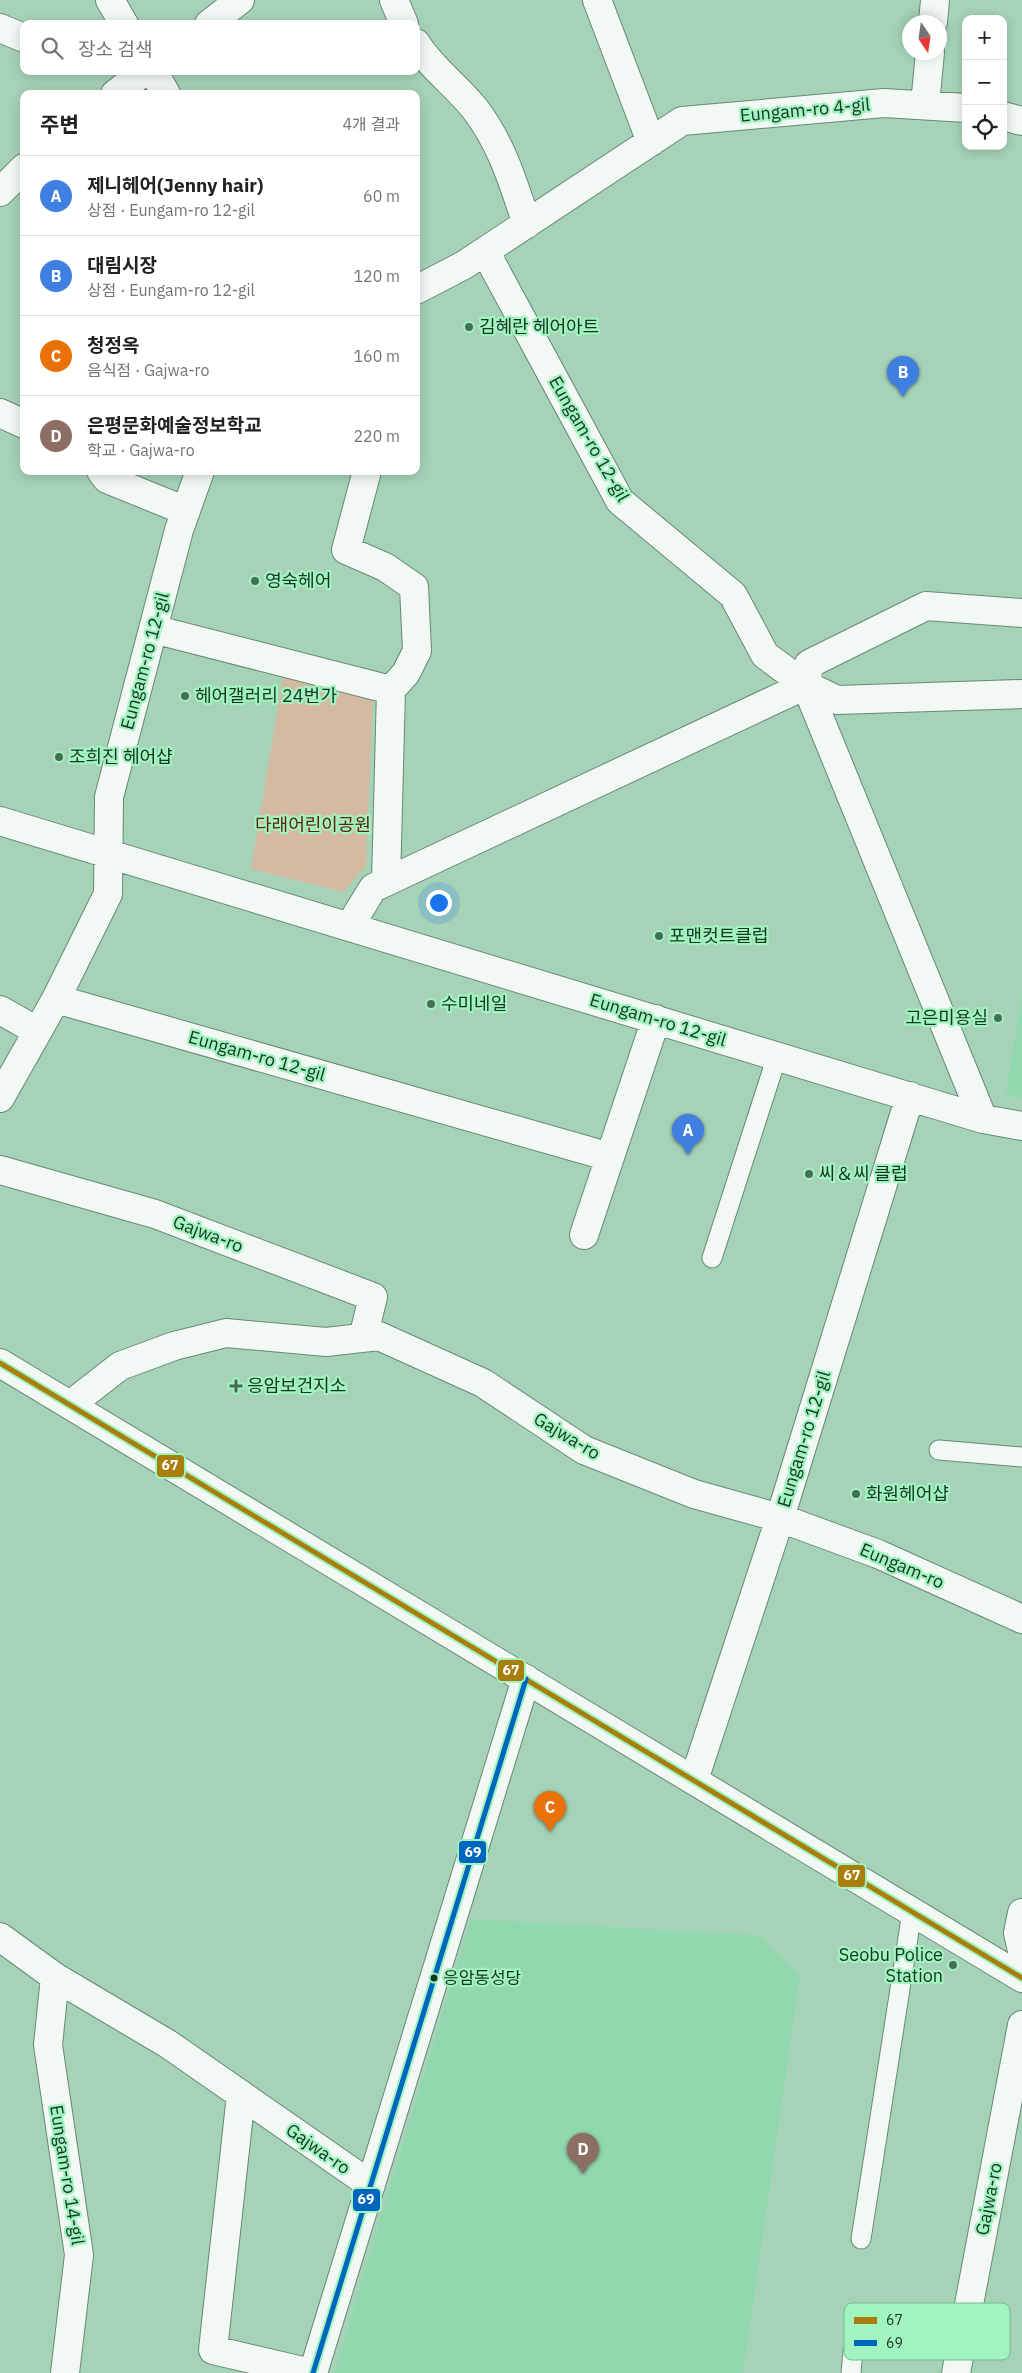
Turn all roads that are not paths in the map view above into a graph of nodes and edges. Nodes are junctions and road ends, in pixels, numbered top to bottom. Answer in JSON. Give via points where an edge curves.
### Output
{"nodes":[{"id":1,"x":110,"y":0,"type":"edge"},
{"id":2,"x":240,"y":0,"type":"edge"},
{"id":3,"x":394,"y":0,"type":"edge"},
{"id":4,"x":598,"y":0,"type":"edge"},
{"id":5,"x":935,"y":0,"type":"edge"},
{"id":6,"x":934,"y":15,"type":"edge"},
{"id":7,"x":122,"y":20,"type":"edge"},
{"id":8,"x":213,"y":20,"type":"edge"},
{"id":9,"x":402,"y":20,"type":"edge"},
{"id":10,"x":0,"y":28,"type":"edge"},
{"id":11,"x":20,"y":36,"type":"edge"},
{"id":12,"x":420,"y":50,"type":"edge"},
{"id":13,"x":929,"y":60,"type":"edge"},
{"id":14,"x":140,"y":75,"type":"edge"},
{"id":15,"x":155,"y":75,"type":"edge"},
{"id":16,"x":120,"y":90,"type":"edge"},
{"id":17,"x":164,"y":90,"type":"edge"},
{"id":18,"x":925,"y":105,"type":"junction"},
{"id":19,"x":962,"y":108,"type":"edge"},
{"id":20,"x":651,"y":142,"type":"junction"},
{"id":21,"x":20,"y":172,"type":"edge"},
{"id":22,"x":0,"y":192,"type":"edge"},
{"id":23,"x":527,"y":224,"type":"junction"},
{"id":24,"x":485,"y":251,"type":"junction"},
{"id":25,"x":420,"y":288,"type":"edge"},
{"id":26,"x":0,"y":413,"type":"edge"},
{"id":27,"x":20,"y":422,"type":"edge"},
{"id":28,"x":104,"y":475,"type":"edge"},
{"id":29,"x":199,"y":475,"type":"edge"},
{"id":30,"x":366,"y":475,"type":"edge"},
{"id":31,"x":186,"y":511,"type":"junction"},
{"id":32,"x":1022,"y":613,"type":"edge"},
{"id":33,"x":153,"y":629,"type":"junction"},
{"id":34,"x":806,"y":685,"type":"junction"},
{"id":35,"x":391,"y":690,"type":"junction"},
{"id":36,"x":1022,"y":694,"type":"edge"},
{"id":37,"x":0,"y":821,"type":"edge"},
{"id":38,"x":109,"y":854,"type":"junction"},
{"id":39,"x":386,"y":882,"type":"junction"},
{"id":40,"x":349,"y":927,"type":"junction"},
{"id":41,"x":56,"y":999,"type":"junction"},
{"id":42,"x":0,"y":1010,"type":"edge"},
{"id":43,"x":656,"y":1019,"type":"junction"},
{"id":44,"x":38,"y":1031,"type":"junction"},
{"id":45,"x":777,"y":1056,"type":"junction"},
{"id":46,"x":910,"y":1096,"type":"junction"},
{"id":47,"x":0,"y":1098,"type":"edge"},
{"id":48,"x":983,"y":1119,"type":"junction"},
{"id":49,"x":1022,"y":1126,"type":"edge"},
{"id":50,"x":610,"y":1157,"type":"junction"},
{"id":51,"x":0,"y":1170,"type":"edge"},
{"id":52,"x":584,"y":1235,"type":"dead end"},
{"id":53,"x":712,"y":1258,"type":"dead end"},
{"id":54,"x":363,"y":1338,"type":"junction"},
{"id":55,"x":0,"y":1363,"type":"edge"},
{"id":56,"x":70,"y":1405,"type":"junction"},
{"id":57,"x":939,"y":1450,"type":"dead end"},
{"id":58,"x":1022,"y":1457,"type":"edge"},
{"id":59,"x":780,"y":1518,"type":"junction"},
{"id":60,"x":1022,"y":1619,"type":"edge"},
{"id":61,"x":526,"y":1679,"type":"junction"},
{"id":62,"x":694,"y":1780,"type":"junction"},
{"id":63,"x":912,"y":1912,"type":"junction"},
{"id":64,"x":1022,"y":1913,"type":"edge"},
{"id":65,"x":0,"y":1937,"type":"edge"},
{"id":66,"x":1022,"y":1951,"type":"edge"},
{"id":67,"x":55,"y":1977,"type":"junction"},
{"id":68,"x":1022,"y":1978,"type":"edge"},
{"id":69,"x":1022,"y":2025,"type":"edge"},
{"id":70,"x":241,"y":2095,"type":"junction"},
{"id":71,"x":371,"y":2184,"type":"junction"},
{"id":72,"x":862,"y":2239,"type":"dead end"},
{"id":73,"x":969,"y":2303,"type":"edge"},
{"id":74,"x":853,"y":2360,"type":"edge"},
{"id":75,"x":958,"y":2360,"type":"edge"},
{"id":76,"x":66,"y":2373,"type":"edge"},
{"id":77,"x":312,"y":2373,"type":"edge"},
{"id":78,"x":851,"y":2373,"type":"edge"},
{"id":79,"x":956,"y":2373,"type":"edge"}],
"edges":[{"from":1,"to":7,"type":"street"},
{"from":2,"to":8,"type":"street"},
{"from":3,"to":9,"type":"street"},
{"from":4,"to":20,"type":"street"},
{"from":5,"to":6,"type":"street"},
{"from":10,"to":11,"type":"street"},
{"from":12,"to":23,"type":"street","via":[[475,109],[505,158]]},
{"from":13,"to":18,"type":"street"},
{"from":14,"to":16,"type":"street"},
{"from":15,"to":17,"type":"street"},
{"from":18,"to":19,"type":"street","name":"Eungam-ro 4-gil"},
{"from":18,"to":20,"type":"street","name":"Eungam-ro 4-gil","via":[[884,102],[682,121]]},
{"from":20,"to":23,"type":"street","name":"Eungam-ro 4-gil"},
{"from":21,"to":22,"type":"street"},
{"from":23,"to":24,"type":"street","name":"Eungam-ro 4-gil"},
{"from":24,"to":25,"type":"street","name":"Eungam-ro 4-gil"},
{"from":24,"to":34,"type":"street","name":"Eungam-ro 12-gil","via":[[620,501],[734,596],[765,655]]},
{"from":26,"to":27,"type":"street"},
{"from":28,"to":31,"type":"street"},
{"from":29,"to":31,"type":"street","name":"Eungam-ro 12-gil"},
{"from":30,"to":35,"type":"street","via":[[346,550],[385,567],[414,587],[417,651],[406,673]]},
{"from":31,"to":33,"type":"street","name":"Eungam-ro 12-gil"},
{"from":32,"to":34,"type":"street","via":[[926,606],[809,664]]},
{"from":33,"to":35,"type":"street"},
{"from":33,"to":38,"type":"street","name":"Eungam-ro 12-gil","via":[[109,797]]},
{"from":34,"to":36,"type":"street","name":"Eungam-ro 12-gil","via":[[838,700]]},
{"from":34,"to":39,"type":"street"},
{"from":34,"to":48,"type":"street"},
{"from":35,"to":39,"type":"street"},
{"from":37,"to":38,"type":"street","name":"Eungam-ro 12-gil"},
{"from":38,"to":40,"type":"street","name":"Eungam-ro 12-gil"},
{"from":38,"to":41,"type":"street","name":"Eungam-ro 12-gil","via":[[108,894]]},
{"from":39,"to":40,"type":"street","via":[[373,888]]},
{"from":40,"to":43,"type":"street","name":"Eungam-ro 12-gil"},
{"from":41,"to":44,"type":"street"},
{"from":41,"to":50,"type":"street","name":"Eungam-ro 12-gil"},
{"from":42,"to":44,"type":"street"},
{"from":43,"to":45,"type":"street","name":"Eungam-ro 12-gil"},
{"from":43,"to":50,"type":"street"},
{"from":44,"to":47,"type":"street"},
{"from":45,"to":46,"type":"street","name":"Eungam-ro 12-gil"},
{"from":45,"to":53,"type":"lane"},
{"from":46,"to":48,"type":"street","name":"Eungam-ro 12-gil"},
{"from":46,"to":59,"type":"street","name":"Eungam-ro 12-gil"},
{"from":48,"to":49,"type":"street","name":"Eungam-ro 12-gil"},
{"from":50,"to":52,"type":"street"},
{"from":51,"to":54,"type":"street","name":"Gajwa-ro","via":[[155,1214],[373,1298]]},
{"from":54,"to":56,"type":"street","name":"Gajwa-ro","via":[[326,1342],[226,1333],[174,1346],[120,1366]]},
{"from":54,"to":59,"type":"street","name":"Gajwa-ro","via":[[379,1336],[483,1382],[584,1450],[694,1494]]},
{"from":55,"to":56,"type":"street"},
{"from":56,"to":61,"type":"street"},
{"from":57,"to":58,"type":"lane"},
{"from":59,"to":60,"type":"street","name":"Eungam-ro","via":[[878,1554]]},
{"from":59,"to":62,"type":"street","name":"Eungam-ro 12-gil"},
{"from":61,"to":62,"type":"street"},
{"from":61,"to":71,"type":"street","name":"Gajwa-ro"},
{"from":62,"to":63,"type":"street"},
{"from":63,"to":68,"type":"street"},
{"from":63,"to":72,"type":"lane"},
{"from":64,"to":66,"type":"street","via":[[1018,1934]]},
{"from":65,"to":67,"type":"street","name":"Gajwa-ro"},
{"from":67,"to":70,"type":"street","name":"Gajwa-ro","via":[[168,2044]]},
{"from":67,"to":76,"type":"street","name":"Eungam-ro 14-gil","via":[[48,2045],[79,2255]]},
{"from":69,"to":73,"type":"street","name":"Gajwa-ro"},
{"from":70,"to":71,"type":"street","name":"Gajwa-ro"},
{"from":70,"to":77,"type":"street","via":[[213,2350]]},
{"from":71,"to":77,"type":"street"},
{"from":74,"to":78,"type":"lane"},
{"from":75,"to":79,"type":"street","name":"Gajwa-ro"}]}
